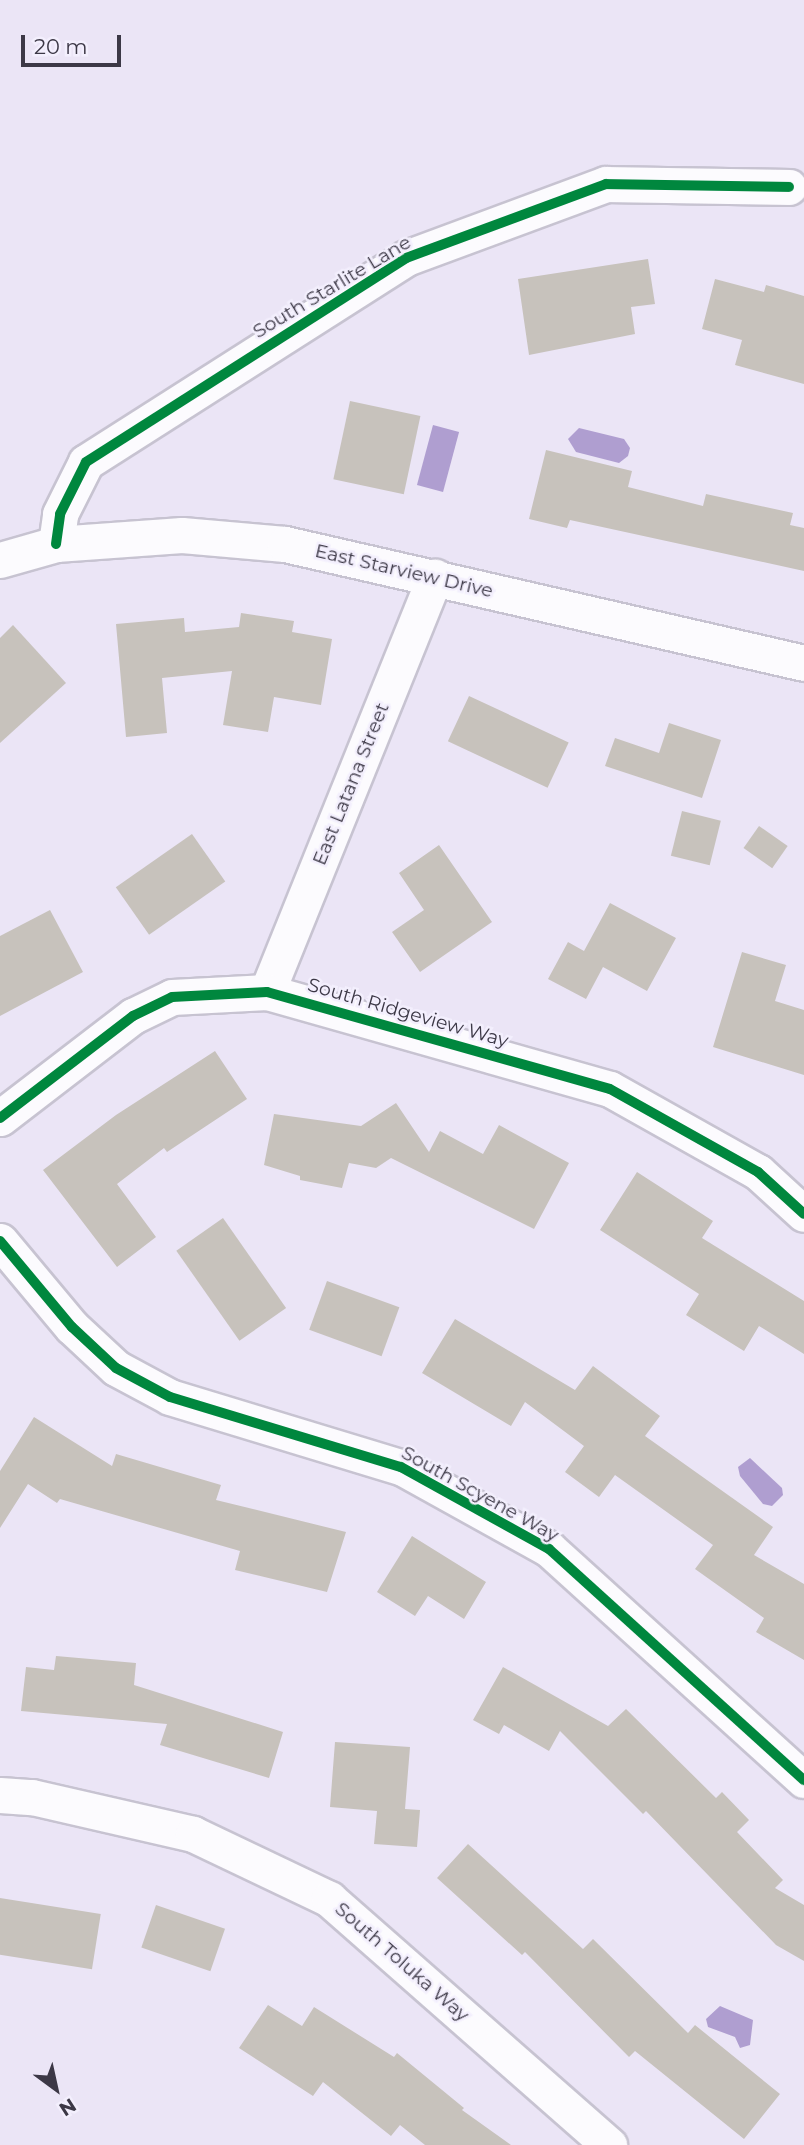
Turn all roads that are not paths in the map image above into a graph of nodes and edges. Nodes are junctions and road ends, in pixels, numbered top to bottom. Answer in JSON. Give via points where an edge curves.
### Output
{"nodes":[{"id":1,"x":789,"y":187,"type":"dead end"},
{"id":2,"x":56,"y":544,"type":"junction"},
{"id":3,"x":0,"y":560,"type":"edge"},
{"id":4,"x":435,"y":577,"type":"junction"},
{"id":5,"x":804,"y":663,"type":"edge"},
{"id":6,"x":267,"y":992,"type":"junction"},
{"id":7,"x":0,"y":1118,"type":"edge"},
{"id":8,"x":804,"y":1214,"type":"edge"},
{"id":9,"x":0,"y":1241,"type":"edge"},
{"id":10,"x":804,"y":1780,"type":"edge"},
{"id":11,"x":0,"y":1795,"type":"edge"},
{"id":12,"x":609,"y":2145,"type":"edge"}],
"edges":[{"from":1,"to":2,"type":"street","name":"South Starlite Lane","via":[[606,184],[406,258],[86,462],[60,513]]},
{"from":2,"to":3,"type":"street","name":"East Starview Drive"},
{"from":2,"to":4,"type":"street","name":"East Starview Drive","via":[[195,536],[285,544]]},
{"from":4,"to":5,"type":"street","name":"East Starview Drive"},
{"from":4,"to":6,"type":"street","name":"East Latana Street"},
{"from":6,"to":7,"type":"street","name":"South Ridgeview Way","via":[[172,997],[123,1023]]},
{"from":6,"to":8,"type":"street","name":"South Ridgeview Way","via":[[610,1089],[758,1172]]},
{"from":9,"to":10,"type":"street","name":"South Scyene Way","via":[[72,1327],[116,1368],[170,1397],[401,1467],[549,1549]]},
{"from":11,"to":12,"type":"street","name":"South Toluka Way","via":[[32,1797],[193,1834],[329,1899]]}]}
